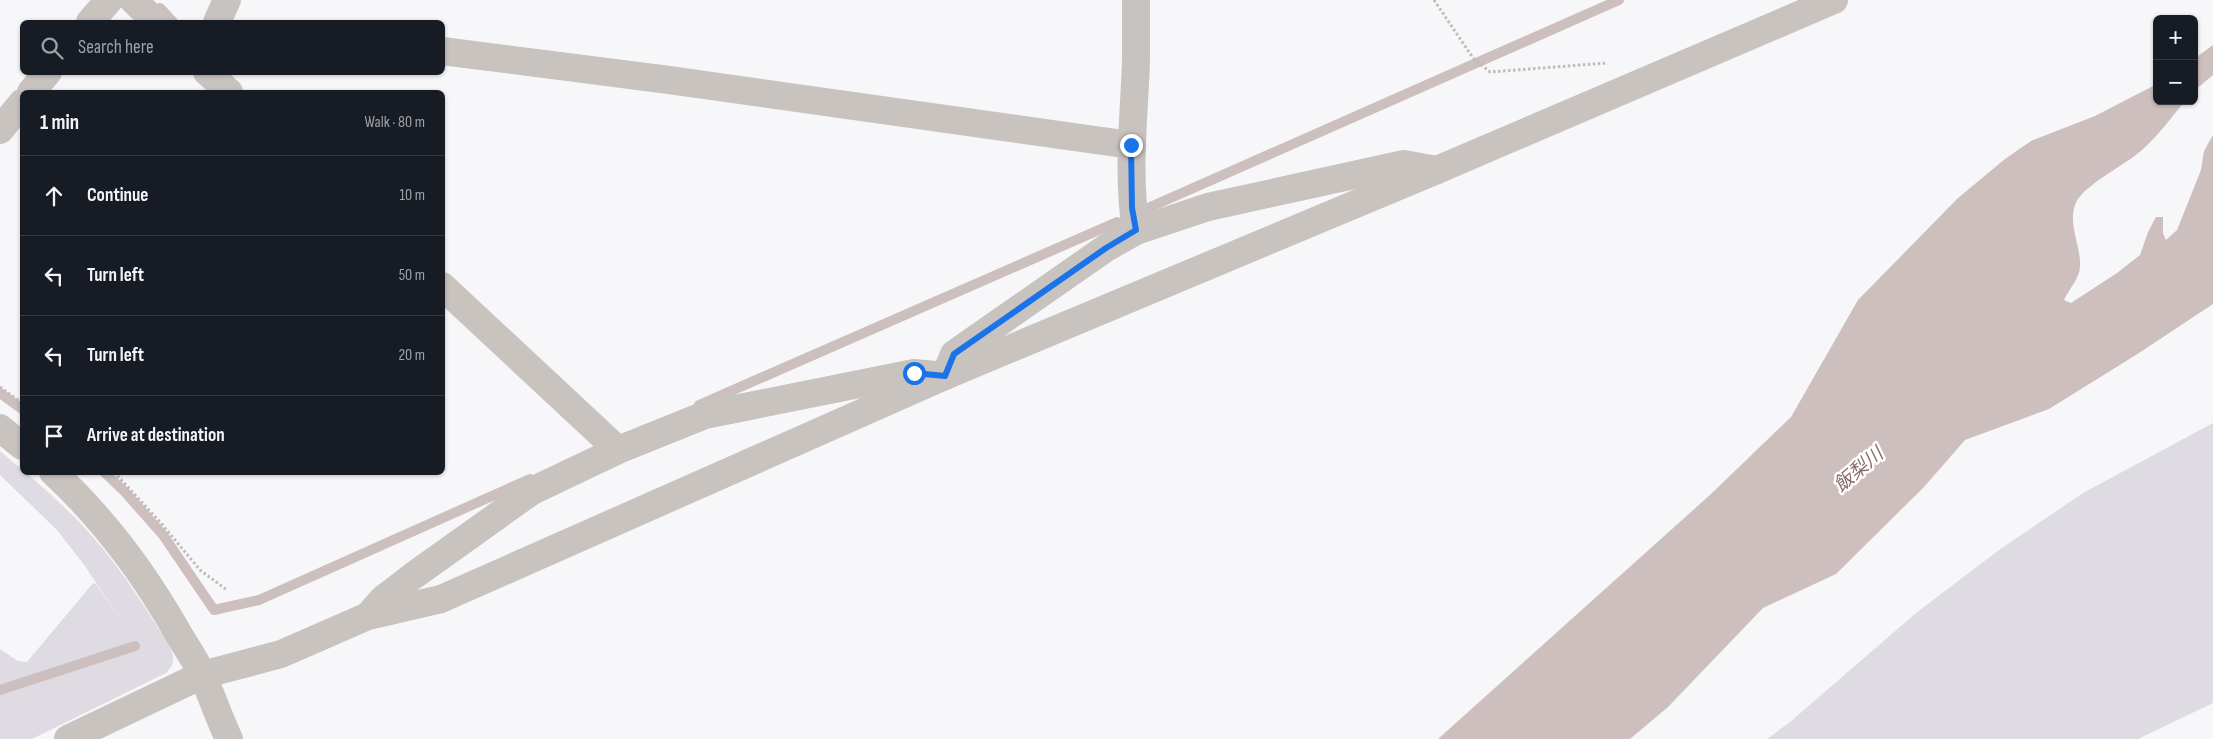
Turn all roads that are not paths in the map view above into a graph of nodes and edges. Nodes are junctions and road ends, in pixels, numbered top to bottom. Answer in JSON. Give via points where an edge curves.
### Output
{"nodes":[{"id":1,"x":109,"y":0,"type":"edge"},
{"id":2,"x":133,"y":0,"type":"edge"},
{"id":3,"x":228,"y":0,"type":"edge"},
{"id":4,"x":1136,"y":0,"type":"edge"},
{"id":5,"x":1834,"y":0,"type":"edge"},
{"id":6,"x":92,"y":20,"type":"edge"},
{"id":7,"x":154,"y":20,"type":"edge"},
{"id":8,"x":218,"y":20,"type":"edge"},
{"id":9,"x":445,"y":51,"type":"edge"},
{"id":10,"x":45,"y":75,"type":"edge"},
{"id":11,"x":210,"y":75,"type":"edge"},
{"id":12,"x":33,"y":90,"type":"edge"},
{"id":13,"x":227,"y":90,"type":"edge"},
{"id":14,"x":20,"y":105,"type":"edge"},
{"id":15,"x":0,"y":130,"type":"edge"},
{"id":16,"x":1131,"y":145,"type":"junction"},
{"id":17,"x":1437,"y":170,"type":"junction"},
{"id":18,"x":1136,"y":230,"type":"junction"},
{"id":19,"x":445,"y":289,"type":"edge"},
{"id":20,"x":945,"y":376,"type":"junction"},
{"id":21,"x":0,"y":428,"type":"edge"},
{"id":22,"x":20,"y":444,"type":"edge"},
{"id":23,"x":618,"y":450,"type":"junction"},
{"id":24,"x":56,"y":475,"type":"edge"},
{"id":25,"x":368,"y":616,"type":"junction"},
{"id":26,"x":202,"y":675,"type":"junction"},
{"id":27,"x":68,"y":739,"type":"edge"},
{"id":28,"x":229,"y":739,"type":"edge"}],
"edges":[{"from":1,"to":6,"type":"street"},
{"from":2,"to":7,"type":"street"},
{"from":3,"to":8,"type":"street"},
{"from":4,"to":16,"type":"street"},
{"from":5,"to":17,"type":"street"},
{"from":9,"to":16,"type":"street"},
{"from":10,"to":12,"type":"street"},
{"from":11,"to":13,"type":"street"},
{"from":14,"to":15,"type":"street"},
{"from":16,"to":18,"type":"street","via":[[1132,208]]},
{"from":17,"to":18,"type":"street","via":[[1404,164],[1208,207]]},
{"from":17,"to":20,"type":"street"},
{"from":18,"to":20,"type":"street","via":[[954,354]]},
{"from":19,"to":23,"type":"street"},
{"from":20,"to":23,"type":"street","via":[[914,373],[705,414]]},
{"from":20,"to":25,"type":"street","via":[[441,599]]},
{"from":21,"to":22,"type":"street"},
{"from":23,"to":25,"type":"street","via":[[532,491],[413,576],[383,599]]},
{"from":24,"to":26,"type":"street","via":[[135,563]]},
{"from":25,"to":26,"type":"street","via":[[281,654]]},
{"from":26,"to":27,"type":"street"},
{"from":26,"to":28,"type":"street"}]}
